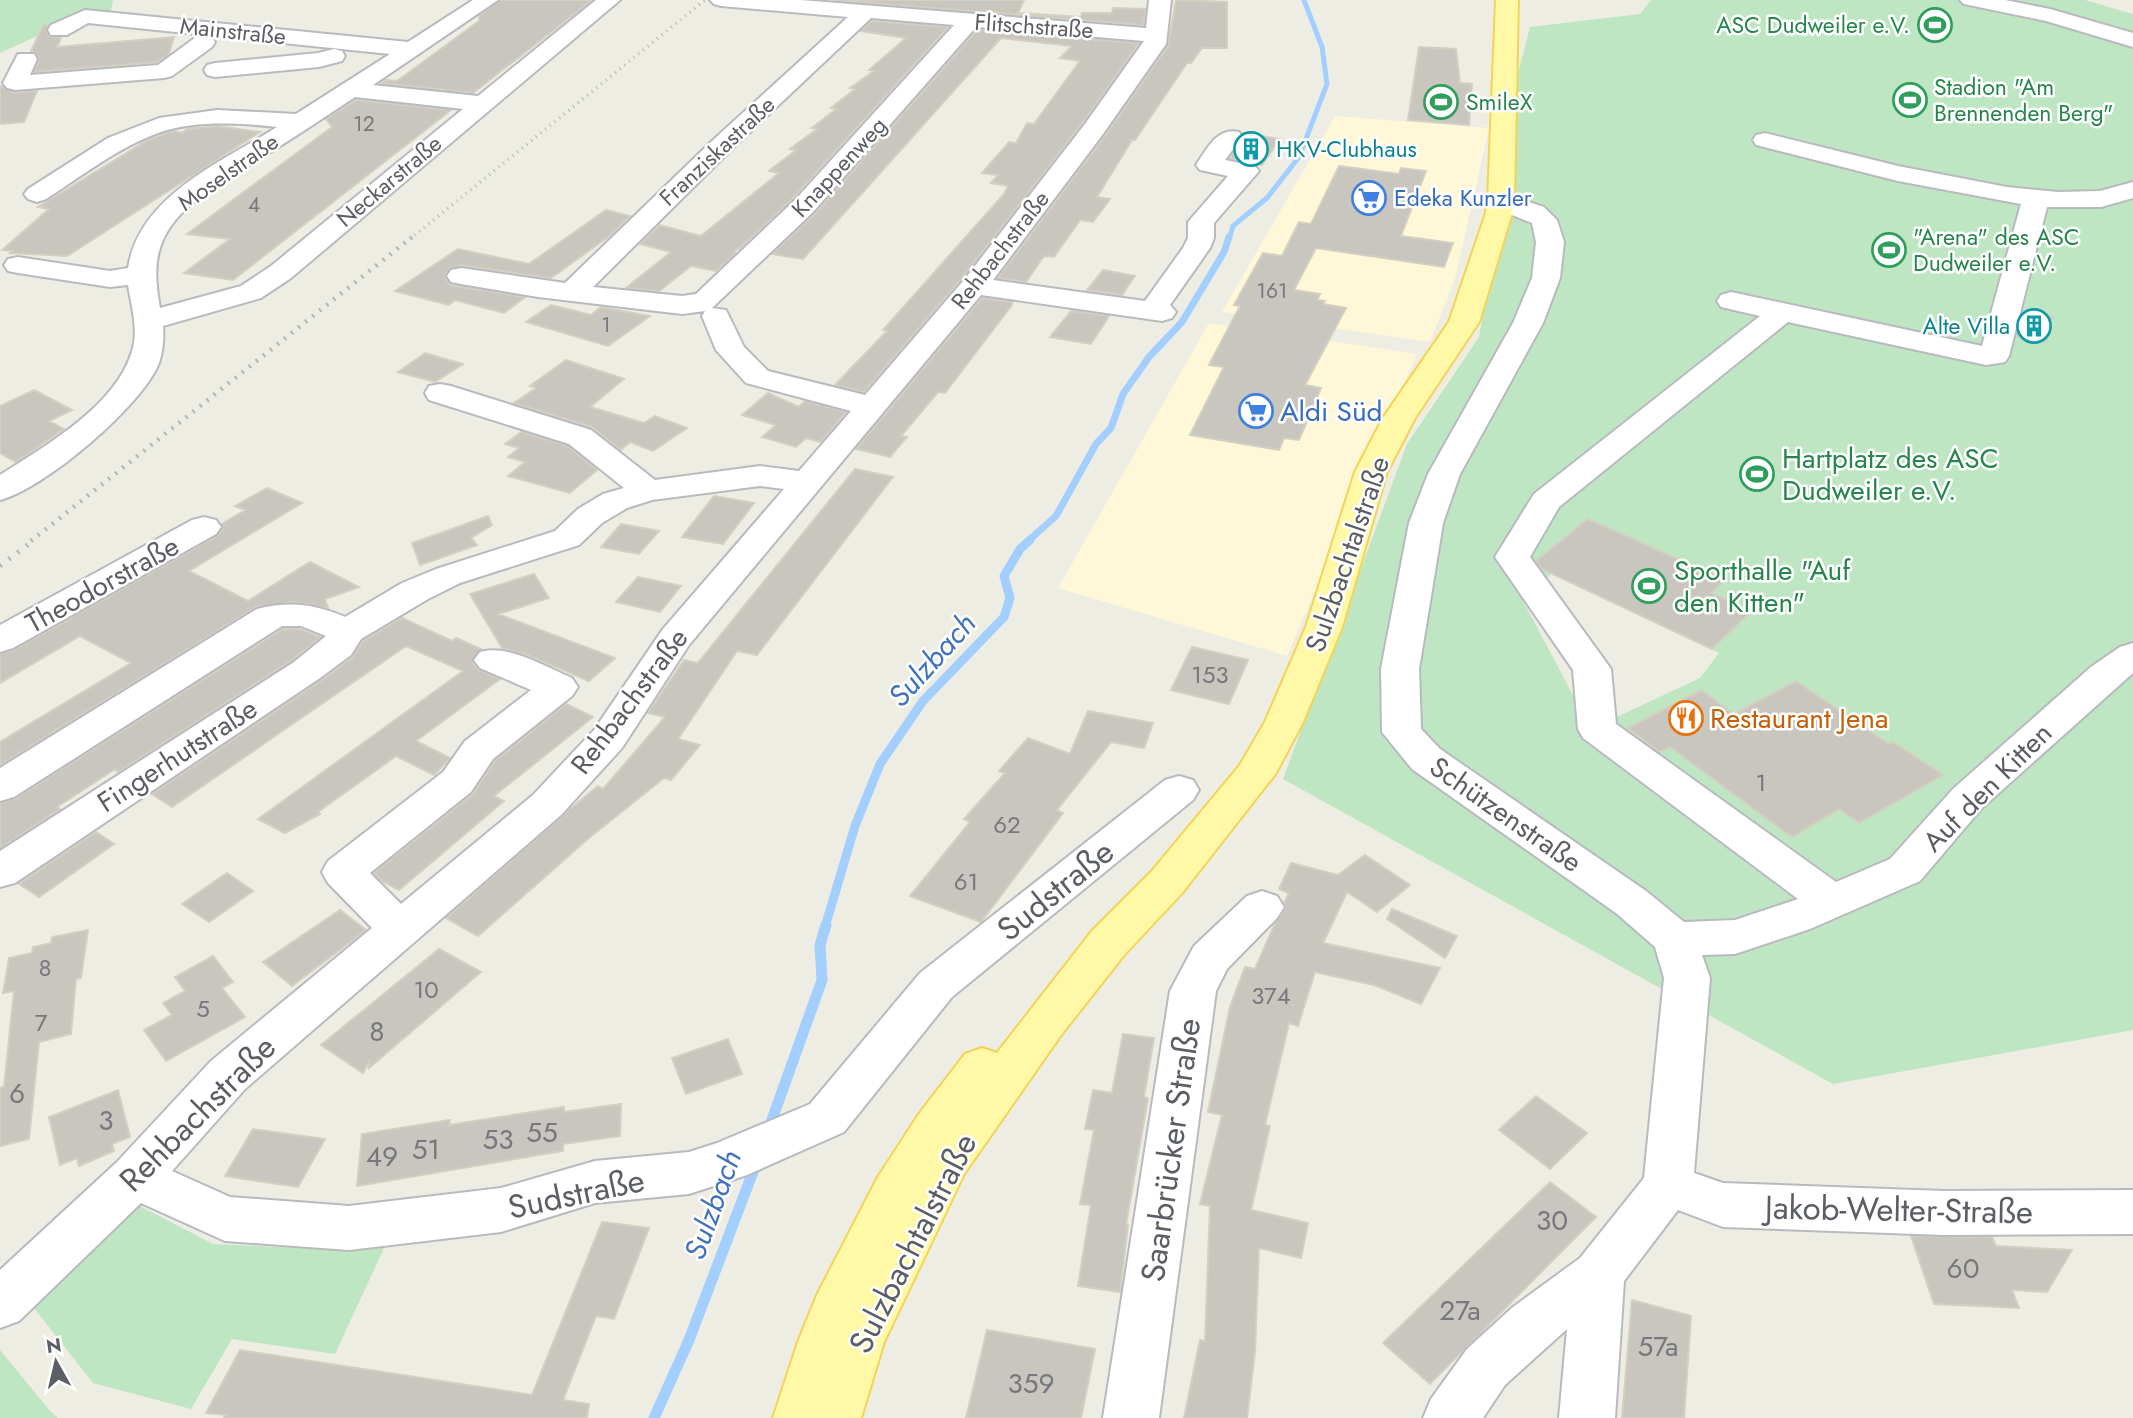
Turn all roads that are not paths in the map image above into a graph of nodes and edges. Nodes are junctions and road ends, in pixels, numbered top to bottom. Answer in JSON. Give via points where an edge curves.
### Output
{"nodes":[{"id":1,"x":488,"y":0,"type":"edge"},
{"id":2,"x":609,"y":0,"type":"edge"},
{"id":3,"x":1507,"y":0,"type":"edge"},
{"id":4,"x":1971,"y":0,"type":"edge"},
{"id":5,"x":732,"y":1,"type":"edge"},
{"id":6,"x":811,"y":4,"type":"edge"},
{"id":7,"x":915,"y":8,"type":"edge"},
{"id":8,"x":864,"y":13,"type":"junction"},
{"id":9,"x":1159,"y":18,"type":"edge"},
{"id":10,"x":970,"y":21,"type":"junction"},
{"id":11,"x":59,"y":30,"type":"dead end"},
{"id":12,"x":2133,"y":40,"type":"edge"},
{"id":13,"x":204,"y":42,"type":"dead end"},
{"id":14,"x":354,"y":44,"type":"junction"},
{"id":15,"x":411,"y":50,"type":"junction"},
{"id":16,"x":26,"y":59,"type":"dead end"},
{"id":17,"x":215,"y":70,"type":"dead end"},
{"id":18,"x":352,"y":90,"type":"junction"},
{"id":19,"x":483,"y":104,"type":"junction"},
{"id":20,"x":301,"y":122,"type":"junction"},
{"id":21,"x":1230,"y":137,"type":"dead end"},
{"id":22,"x":1765,"y":140,"type":"dead end"},
{"id":23,"x":2133,"y":190,"type":"edge"},
{"id":24,"x":37,"y":194,"type":"dead end"},
{"id":25,"x":2036,"y":198,"type":"junction"},
{"id":26,"x":1501,"y":201,"type":"junction"},
{"id":27,"x":18,"y":265,"type":"dead end"},
{"id":28,"x":139,"y":275,"type":"junction"},
{"id":29,"x":461,"y":276,"type":"dead end"},
{"id":30,"x":974,"y":286,"type":"junction"},
{"id":31,"x":572,"y":292,"type":"junction"},
{"id":32,"x":1731,"y":301,"type":"dead end"},
{"id":33,"x":707,"y":310,"type":"junction"},
{"id":34,"x":1781,"y":313,"type":"junction"},
{"id":35,"x":147,"y":321,"type":"junction"},
{"id":36,"x":440,"y":393,"type":"dead end"},
{"id":37,"x":870,"y":406,"type":"junction"},
{"id":38,"x":806,"y":482,"type":"junction"},
{"id":39,"x":0,"y":490,"type":"edge"},
{"id":40,"x":648,"y":491,"type":"junction"},
{"id":41,"x":204,"y":527,"type":"dead end"},
{"id":42,"x":347,"y":632,"type":"junction"},
{"id":43,"x":0,"y":640,"type":"edge"},
{"id":44,"x":2133,"y":655,"type":"edge"},
{"id":45,"x":492,"y":660,"type":"dead end"},
{"id":46,"x":0,"y":787,"type":"edge"},
{"id":47,"x":1179,"y":790,"type":"dead end"},
{"id":48,"x":0,"y":872,"type":"edge"},
{"id":49,"x":1831,"y":901,"type":"junction"},
{"id":50,"x":1262,"y":906,"type":"dead end"},
{"id":51,"x":400,"y":929,"type":"junction"},
{"id":52,"x":1675,"y":939,"type":"junction"},
{"id":53,"x":1108,"y":943,"type":"junction"},
{"id":54,"x":135,"y":1177,"type":"junction"},
{"id":55,"x":1668,"y":1185,"type":"junction"},
{"id":56,"x":2133,"y":1212,"type":"edge"},
{"id":57,"x":1598,"y":1274,"type":"junction"},
{"id":58,"x":0,"y":1304,"type":"edge"},
{"id":59,"x":802,"y":1418,"type":"edge"},
{"id":60,"x":833,"y":1418,"type":"edge"},
{"id":61,"x":1131,"y":1418,"type":"edge"},
{"id":62,"x":1451,"y":1418,"type":"edge"},
{"id":63,"x":1587,"y":1418,"type":"edge"}],
"edges":[{"from":1,"to":15,"type":"street","name":"Moselstraße"},
{"from":2,"to":19,"type":"street","name":"Neckarstraße"},
{"from":3,"to":26,"type":"main road","name":"Sulzbachtalstraße"},
{"from":4,"to":12,"type":"street","via":[[2050,15]]},
{"from":5,"to":6,"type":"street","name":"Flitschstraße"},
{"from":6,"to":8,"type":"street","name":"Flitschstraße"},
{"from":7,"to":8,"type":"street","name":"Flitschstraße"},
{"from":7,"to":10,"type":"street","name":"Flitschstraße"},
{"from":8,"to":31,"type":"street","name":"Franziskastraße"},
{"from":9,"to":10,"type":"street","name":"Flitschstraße"},
{"from":9,"to":30,"type":"street","name":"Rehbachstraße","via":[[1148,56]]},
{"from":10,"to":33,"type":"street","name":"Knappenweg","via":[[804,206],[706,300]]},
{"from":11,"to":14,"type":"street","name":"Mainstraße","via":[[85,16]]},
{"from":13,"to":16,"type":"street","via":[[164,71],[15,83]]},
{"from":14,"to":15,"type":"street","name":"Mainstraße"},
{"from":14,"to":17,"type":"street","via":[[318,60]]},
{"from":15,"to":18,"type":"street","name":"Moselstraße"},
{"from":18,"to":19,"type":"street"},
{"from":18,"to":20,"type":"street","name":"Moselstraße"},
{"from":19,"to":35,"type":"street","name":"Neckarstraße","via":[[251,292]]},
{"from":20,"to":24,"type":"street","name":"Moselstraße","via":[[220,119],[167,123],[113,146]]},
{"from":20,"to":28,"type":"street","name":"Moselstraße","via":[[214,178],[161,220],[150,238]]},
{"from":21,"to":30,"type":"street","via":[[1209,165],[1246,171],[1201,222],[1196,248],[1157,311]]},
{"from":22,"to":25,"type":"street","via":[[1927,179]]},
{"from":23,"to":25,"type":"street","via":[[2093,201]]},
{"from":25,"to":34,"type":"street","via":[[1994,356]]},
{"from":26,"to":52,"type":"street","name":"Schützenstraße","via":[[1544,220],[1550,242],[1546,278],[1528,323],[1444,474],[1426,523],[1401,669],[1402,732],[1426,759],[1631,901]]},
{"from":26,"to":53,"type":"main road","name":"Sulzbachtalstraße","via":[[1464,322],[1398,418],[1371,472],[1324,627],[1284,722],[1256,773],[1167,882]]},
{"from":27,"to":28,"type":"street","via":[[110,279]]},
{"from":28,"to":35,"type":"street","name":"Moselstraße"},
{"from":29,"to":31,"type":"street"},
{"from":30,"to":37,"type":"street","name":"Rehbachstraße"},
{"from":31,"to":33,"type":"street"},
{"from":32,"to":34,"type":"street"},
{"from":33,"to":37,"type":"street","via":[[731,350],[757,377]]},
{"from":34,"to":49,"type":"street","via":[[1546,501],[1512,556],[1592,669],[1597,729]]},
{"from":35,"to":39,"type":"street","name":"Moselstraße","via":[[145,359],[135,380],[115,403]]},
{"from":36,"to":40,"type":"street","via":[[580,437]]},
{"from":37,"to":38,"type":"street","name":"Rehbachstraße"},
{"from":38,"to":40,"type":"street","via":[[760,475]]},
{"from":38,"to":51,"type":"street","name":"Rehbachstraße","via":[[676,637],[608,739],[547,805]]},
{"from":40,"to":42,"type":"street","name":"Fingerhutstraße","via":[[615,501],[567,538],[415,591]]},
{"from":41,"to":43,"type":"street","name":"Theodorstraße"},
{"from":42,"to":46,"type":"street","via":[[302,612],[270,617]]},
{"from":42,"to":48,"type":"street","name":"Fingerhutstraße","via":[[338,647],[307,670]]},
{"from":44,"to":49,"type":"street","name":"Auf den Kitten","via":[[1967,799],[1905,870]]},
{"from":45,"to":51,"type":"street","via":[[559,687],[479,750],[457,782],[343,872]]},
{"from":47,"to":54,"type":"street","name":"Sudstraße","via":[[936,985],[828,1118],[729,1160],[689,1172],[595,1182],[501,1210],[349,1228],[225,1219]]},
{"from":49,"to":52,"type":"street","via":[[1796,918],[1735,937]]},
{"from":50,"to":61,"type":"street","name":"Saarbrücker Straße","via":[[1210,958],[1193,991]]},
{"from":51,"to":54,"type":"street","name":"Rehbachstraße","via":[[228,1075]]},
{"from":52,"to":55,"type":"street","via":[[1687,978]]},
{"from":53,"to":59,"type":"main road","name":"Sulzbachtalstraße","via":[[1034,1006],[920,1149],[870,1237],[829,1332]]},
{"from":53,"to":60,"type":"main road","name":"Sulzbachtalstraße","via":[[1016,1060],[946,1160],[858,1339]]},
{"from":54,"to":58,"type":"street","name":"Rehbachstraße"},
{"from":55,"to":56,"type":"street","name":"Jakob-Welter-Straße","via":[[1723,1205],[1944,1213]]},
{"from":55,"to":57,"type":"street"},
{"from":57,"to":62,"type":"street","via":[[1532,1324],[1486,1367]]},
{"from":57,"to":63,"type":"street"}]}
